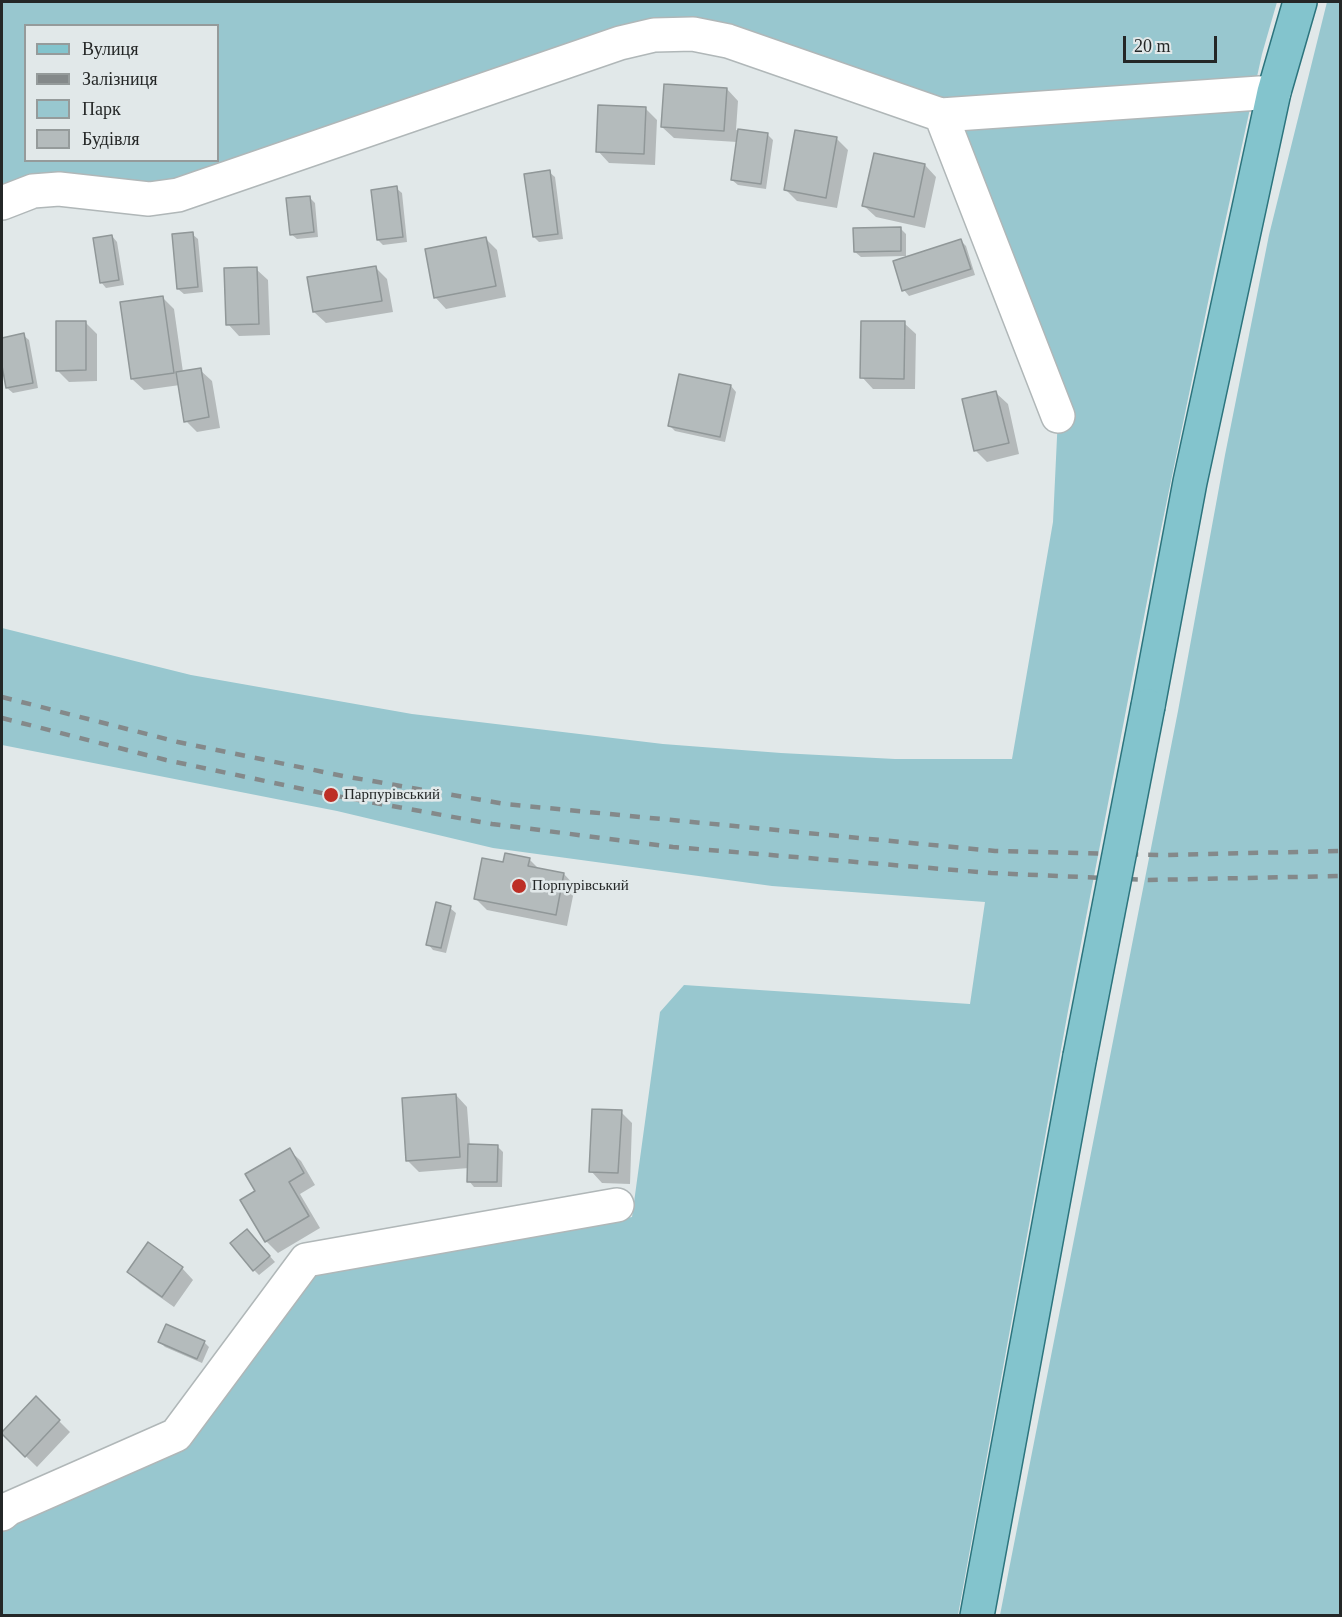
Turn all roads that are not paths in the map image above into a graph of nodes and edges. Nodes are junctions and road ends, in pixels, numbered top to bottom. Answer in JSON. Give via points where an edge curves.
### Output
{"nodes":[{"id":1,"x":1300,"y":2,"type":"edge"},
{"id":2,"x":1274,"y":92,"type":"junction"},
{"id":3,"x":941,"y":114,"type":"junction"},
{"id":4,"x":2,"y":203,"type":"edge"},
{"id":5,"x":1058,"y":416,"type":"dead end"},
{"id":6,"x":617,"y":1205,"type":"dead end"},
{"id":7,"x":2,"y":1514,"type":"edge"},
{"id":8,"x":976,"y":1616,"type":"edge"}],
"edges":[{"from":1,"to":2,"type":"main road"},
{"from":2,"to":3,"type":"street"},
{"from":2,"to":8,"type":"main road","bridge":true,"via":[[1190,482]]},
{"from":3,"to":4,"type":"street","via":[[728,41],[693,34],[654,35],[620,43],[178,195],[148,199],[59,189],[33,191]]},
{"from":3,"to":5,"type":"street"},
{"from":6,"to":7,"type":"street","via":[[306,1260],[176,1435]]}]}
